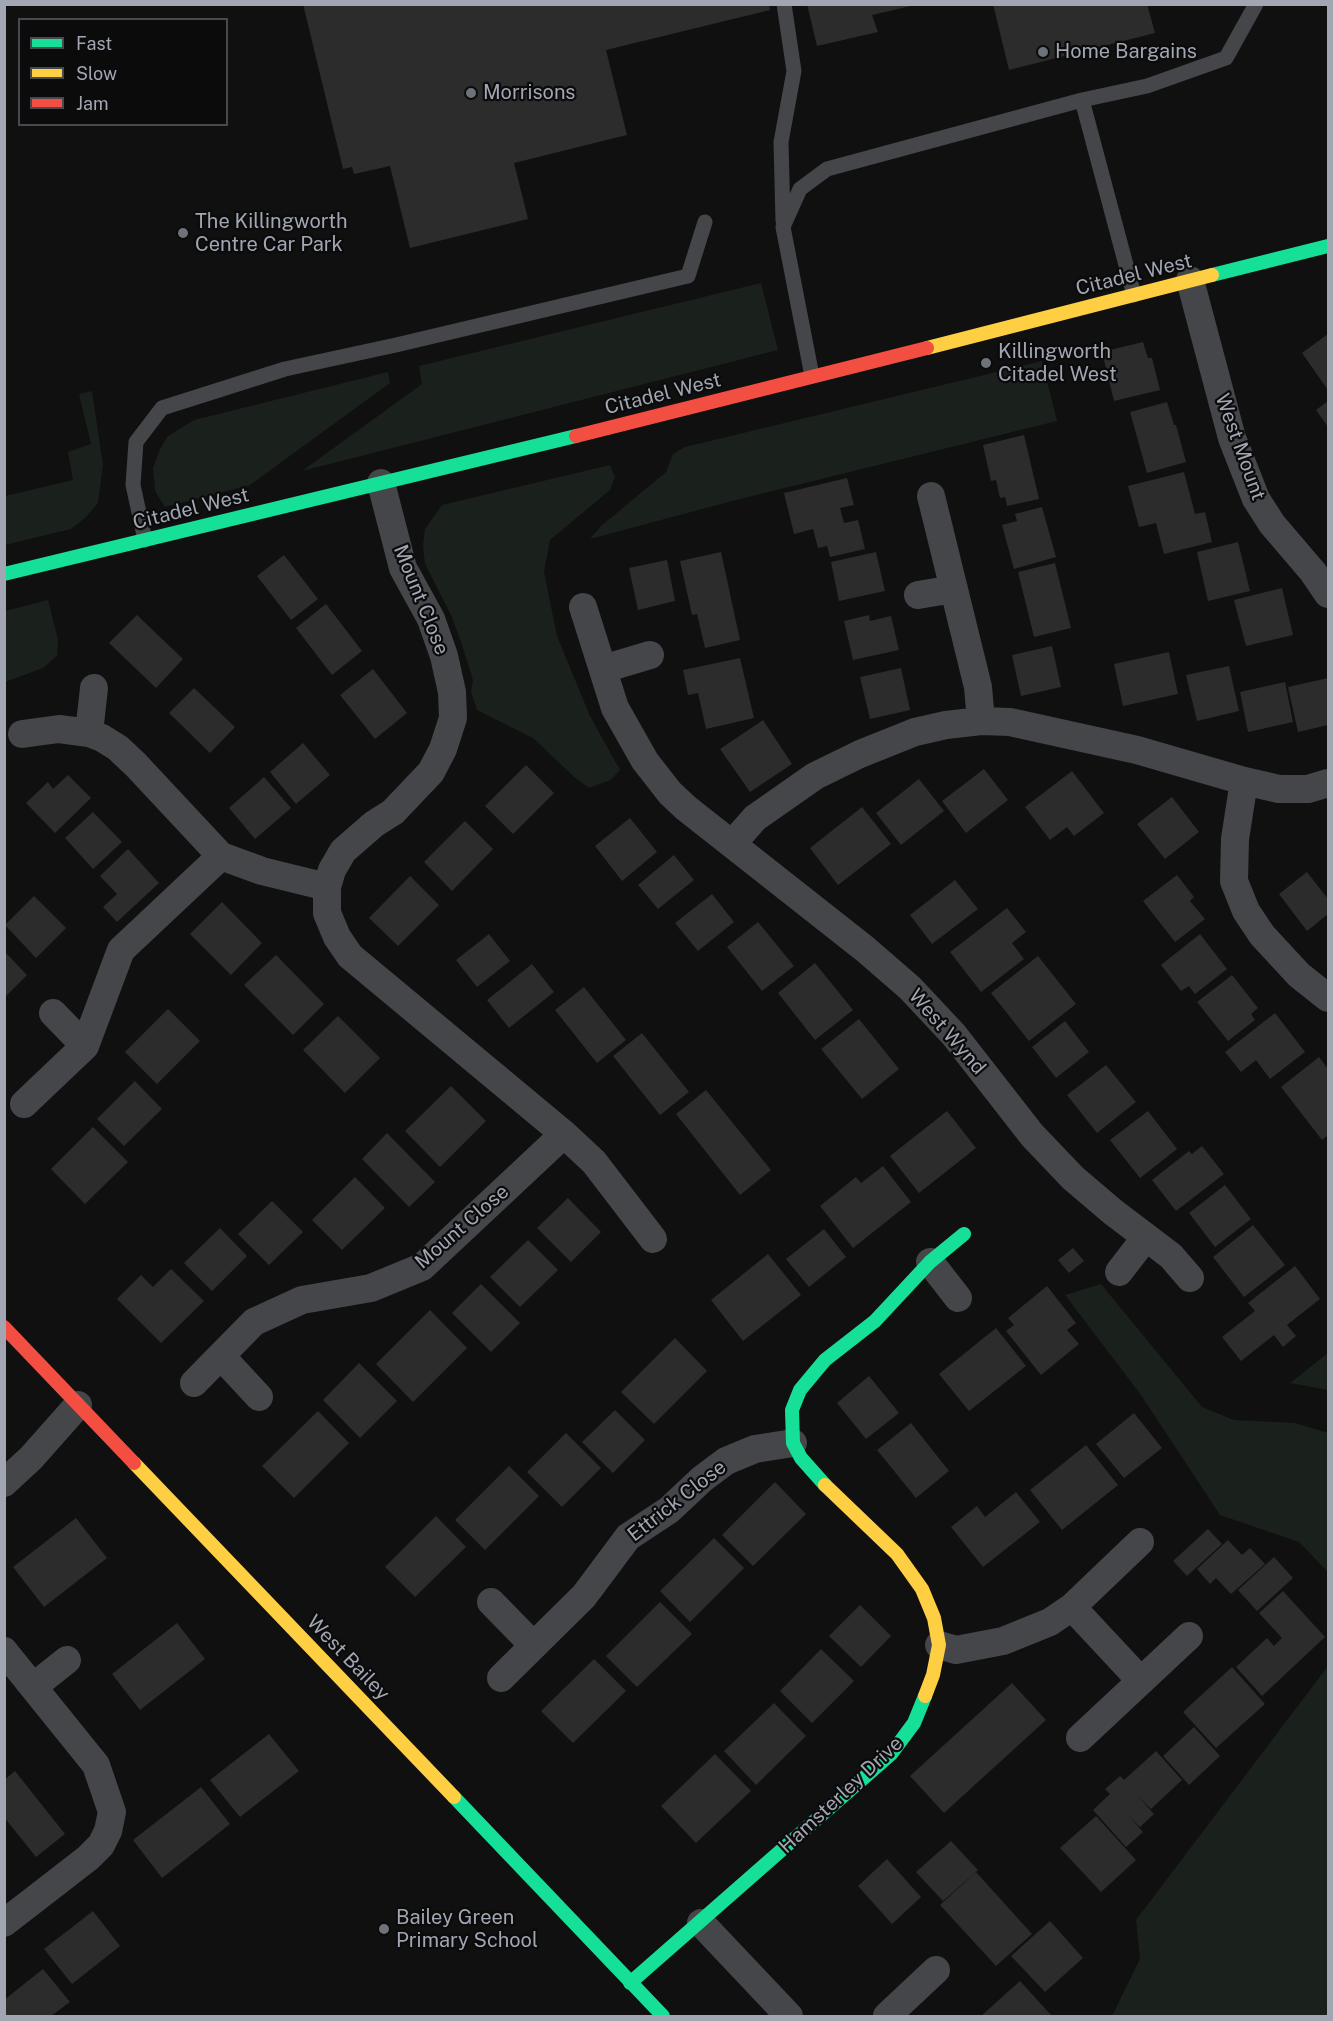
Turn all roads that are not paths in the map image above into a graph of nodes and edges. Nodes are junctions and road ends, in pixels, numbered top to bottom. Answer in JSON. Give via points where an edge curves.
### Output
{"nodes":[{"id":1,"x":784,"y":4,"type":"edge"},
{"id":2,"x":1256,"y":4,"type":"edge"},
{"id":3,"x":1082,"y":100,"type":"junction"},
{"id":4,"x":705,"y":222,"type":"dead end"},
{"id":5,"x":783,"y":227,"type":"junction"},
{"id":6,"x":1329,"y":246,"type":"edge"},
{"id":7,"x":1190,"y":280,"type":"junction"},
{"id":8,"x":1134,"y":295,"type":"junction"},
{"id":9,"x":812,"y":376,"type":"junction"},
{"id":10,"x":381,"y":483,"type":"junction"},
{"id":11,"x":931,"y":496,"type":"dead end"},
{"id":12,"x":145,"y":540,"type":"junction"},
{"id":13,"x":4,"y":574,"type":"edge"},
{"id":14,"x":954,"y":589,"type":"junction"},
{"id":15,"x":1329,"y":594,"type":"edge"},
{"id":16,"x":918,"y":596,"type":"dead end"},
{"id":17,"x":584,"y":607,"type":"dead end"},
{"id":18,"x":650,"y":655,"type":"dead end"},
{"id":19,"x":603,"y":669,"type":"junction"},
{"id":20,"x":94,"y":688,"type":"dead end"},
{"id":21,"x":981,"y":721,"type":"junction"},
{"id":22,"x":88,"y":733,"type":"junction"},
{"id":23,"x":22,"y":734,"type":"dead end"},
{"id":24,"x":1244,"y":781,"type":"junction"},
{"id":25,"x":1329,"y":783,"type":"edge"},
{"id":26,"x":732,"y":843,"type":"junction"},
{"id":27,"x":220,"y":856,"type":"junction"},
{"id":28,"x":327,"y":887,"type":"junction"},
{"id":29,"x":1329,"y":998,"type":"edge"},
{"id":30,"x":53,"y":1013,"type":"dead end"},
{"id":31,"x":85,"y":1047,"type":"junction"},
{"id":32,"x":24,"y":1104,"type":"dead end"},
{"id":33,"x":564,"y":1134,"type":"junction"},
{"id":34,"x":964,"y":1234,"type":"dead end"},
{"id":35,"x":1146,"y":1237,"type":"junction"},
{"id":36,"x":653,"y":1239,"type":"dead end"},
{"id":37,"x":930,"y":1262,"type":"junction"},
{"id":38,"x":1119,"y":1272,"type":"dead end"},
{"id":39,"x":1190,"y":1278,"type":"dead end"},
{"id":40,"x":958,"y":1298,"type":"dead end"},
{"id":41,"x":4,"y":1327,"type":"edge"},
{"id":42,"x":221,"y":1356,"type":"junction"},
{"id":43,"x":194,"y":1383,"type":"dead end"},
{"id":44,"x":259,"y":1397,"type":"dead end"},
{"id":45,"x":78,"y":1405,"type":"junction"},
{"id":46,"x":793,"y":1443,"type":"junction"},
{"id":47,"x":4,"y":1483,"type":"edge"},
{"id":48,"x":1140,"y":1542,"type":"dead end"},
{"id":49,"x":491,"y":1602,"type":"dead end"},
{"id":50,"x":1072,"y":1606,"type":"junction"},
{"id":51,"x":1189,"y":1636,"type":"dead end"},
{"id":52,"x":533,"y":1645,"type":"junction"},
{"id":53,"x":939,"y":1645,"type":"junction"},
{"id":54,"x":4,"y":1651,"type":"edge"},
{"id":55,"x":68,"y":1660,"type":"dead end"},
{"id":56,"x":501,"y":1678,"type":"dead end"},
{"id":57,"x":1141,"y":1681,"type":"junction"},
{"id":58,"x":33,"y":1686,"type":"junction"},
{"id":59,"x":1080,"y":1738,"type":"dead end"},
{"id":60,"x":4,"y":1923,"type":"edge"},
{"id":61,"x":701,"y":1923,"type":"junction"},
{"id":62,"x":936,"y":1970,"type":"dead end"},
{"id":63,"x":630,"y":1983,"type":"junction"},
{"id":64,"x":663,"y":2016,"type":"edge"},
{"id":65,"x":789,"y":2016,"type":"edge"},
{"id":66,"x":887,"y":2016,"type":"edge"}],
"edges":[{"from":1,"to":5,"type":"lane","via":[[794,71],[781,142]]},
{"from":2,"to":3,"type":"lane","via":[[1226,58],[1147,86]]},
{"from":3,"to":5,"type":"lane","via":[[827,169],[800,189]]},
{"from":3,"to":8,"type":"lane"},
{"from":4,"to":12,"type":"lane","via":[[688,276],[285,369],[162,408],[136,442],[133,484]]},
{"from":5,"to":9,"type":"lane"},
{"from":6,"to":7,"type":"street","name":"Citadel West"},
{"from":7,"to":8,"type":"street","name":"Citadel West"},
{"from":7,"to":15,"type":"street","name":"West Mount","via":[[1232,438],[1256,499]]},
{"from":8,"to":9,"type":"street","name":"Citadel West"},
{"from":9,"to":10,"type":"street","name":"Citadel West"},
{"from":10,"to":12,"type":"street","name":"Citadel West"},
{"from":10,"to":28,"type":"street","name":"Mount Close","via":[[403,568],[431,619],[444,656],[453,718],[431,772],[393,812],[343,851]]},
{"from":11,"to":14,"type":"street"},
{"from":12,"to":13,"type":"street","name":"Citadel West"},
{"from":14,"to":16,"type":"street"},
{"from":14,"to":21,"type":"street","via":[[978,687]]},
{"from":17,"to":19,"type":"street","name":"West Wynd"},
{"from":18,"to":19,"type":"street"},
{"from":19,"to":26,"type":"street","name":"West Wynd","via":[[615,708],[651,770],[686,808]]},
{"from":20,"to":22,"type":"street"},
{"from":21,"to":24,"type":"street","via":[[1010,722],[1137,750]]},
{"from":21,"to":26,"type":"street","via":[[915,732],[815,776],[755,818]]},
{"from":22,"to":23,"type":"street","via":[[59,729]]},
{"from":22,"to":27,"type":"street","via":[[118,748]]},
{"from":24,"to":25,"type":"street","via":[[1279,789],[1308,789]]},
{"from":24,"to":29,"type":"street","via":[[1235,839],[1234,881],[1246,911],[1262,935],[1299,975]]},
{"from":26,"to":35,"type":"street","name":"West Wynd","via":[[910,988],[954,1035],[1032,1135],[1073,1178]]},
{"from":27,"to":28,"type":"street"},
{"from":27,"to":31,"type":"street","via":[[121,950]]},
{"from":28,"to":33,"type":"street","name":"Mount Close","via":[[327,913],[350,956]]},
{"from":30,"to":31,"type":"street"},
{"from":31,"to":32,"type":"street"},
{"from":33,"to":36,"type":"street","name":"Mount Close","via":[[594,1162]]},
{"from":33,"to":42,"type":"street","name":"Mount Close","via":[[422,1267],[371,1288],[302,1300],[254,1322]]},
{"from":34,"to":37,"type":"street"},
{"from":35,"to":38,"type":"street"},
{"from":35,"to":39,"type":"street","name":"West Wynd","via":[[1171,1256]]},
{"from":37,"to":40,"type":"street"},
{"from":37,"to":46,"type":"street","via":[[875,1321],[825,1360],[800,1390],[792,1410]]},
{"from":41,"to":45,"type":"street","name":"West Bailey"},
{"from":42,"to":43,"type":"street","name":"Mount Close"},
{"from":42,"to":44,"type":"street"},
{"from":45,"to":47,"type":"street"},
{"from":45,"to":63,"type":"street","name":"West Bailey"},
{"from":46,"to":52,"type":"street","name":"Ettrick Close","via":[[755,1449],[726,1461],[702,1479],[669,1510],[628,1537],[584,1596]]},
{"from":46,"to":53,"type":"street","name":"Hamsterley Drive","via":[[814,1474],[897,1554],[922,1589],[934,1618]]},
{"from":48,"to":50,"type":"street"},
{"from":49,"to":52,"type":"street"},
{"from":50,"to":53,"type":"street","via":[[1050,1622],[1003,1641],[956,1650]]},
{"from":50,"to":57,"type":"street"},
{"from":51,"to":57,"type":"street"},
{"from":52,"to":56,"type":"street","name":"Ettrick Close"},
{"from":53,"to":61,"type":"street","name":"Hamsterley Drive","via":[[933,1676],[914,1723],[891,1754]]},
{"from":54,"to":58,"type":"street"},
{"from":55,"to":58,"type":"street"},
{"from":57,"to":59,"type":"street"},
{"from":58,"to":60,"type":"street","via":[[96,1765],[112,1812],[101,1845]]},
{"from":61,"to":63,"type":"street","name":"Hamsterley Drive"},
{"from":61,"to":65,"type":"street"},
{"from":62,"to":66,"type":"street"},
{"from":63,"to":64,"type":"street","name":"West Bailey"}]}
